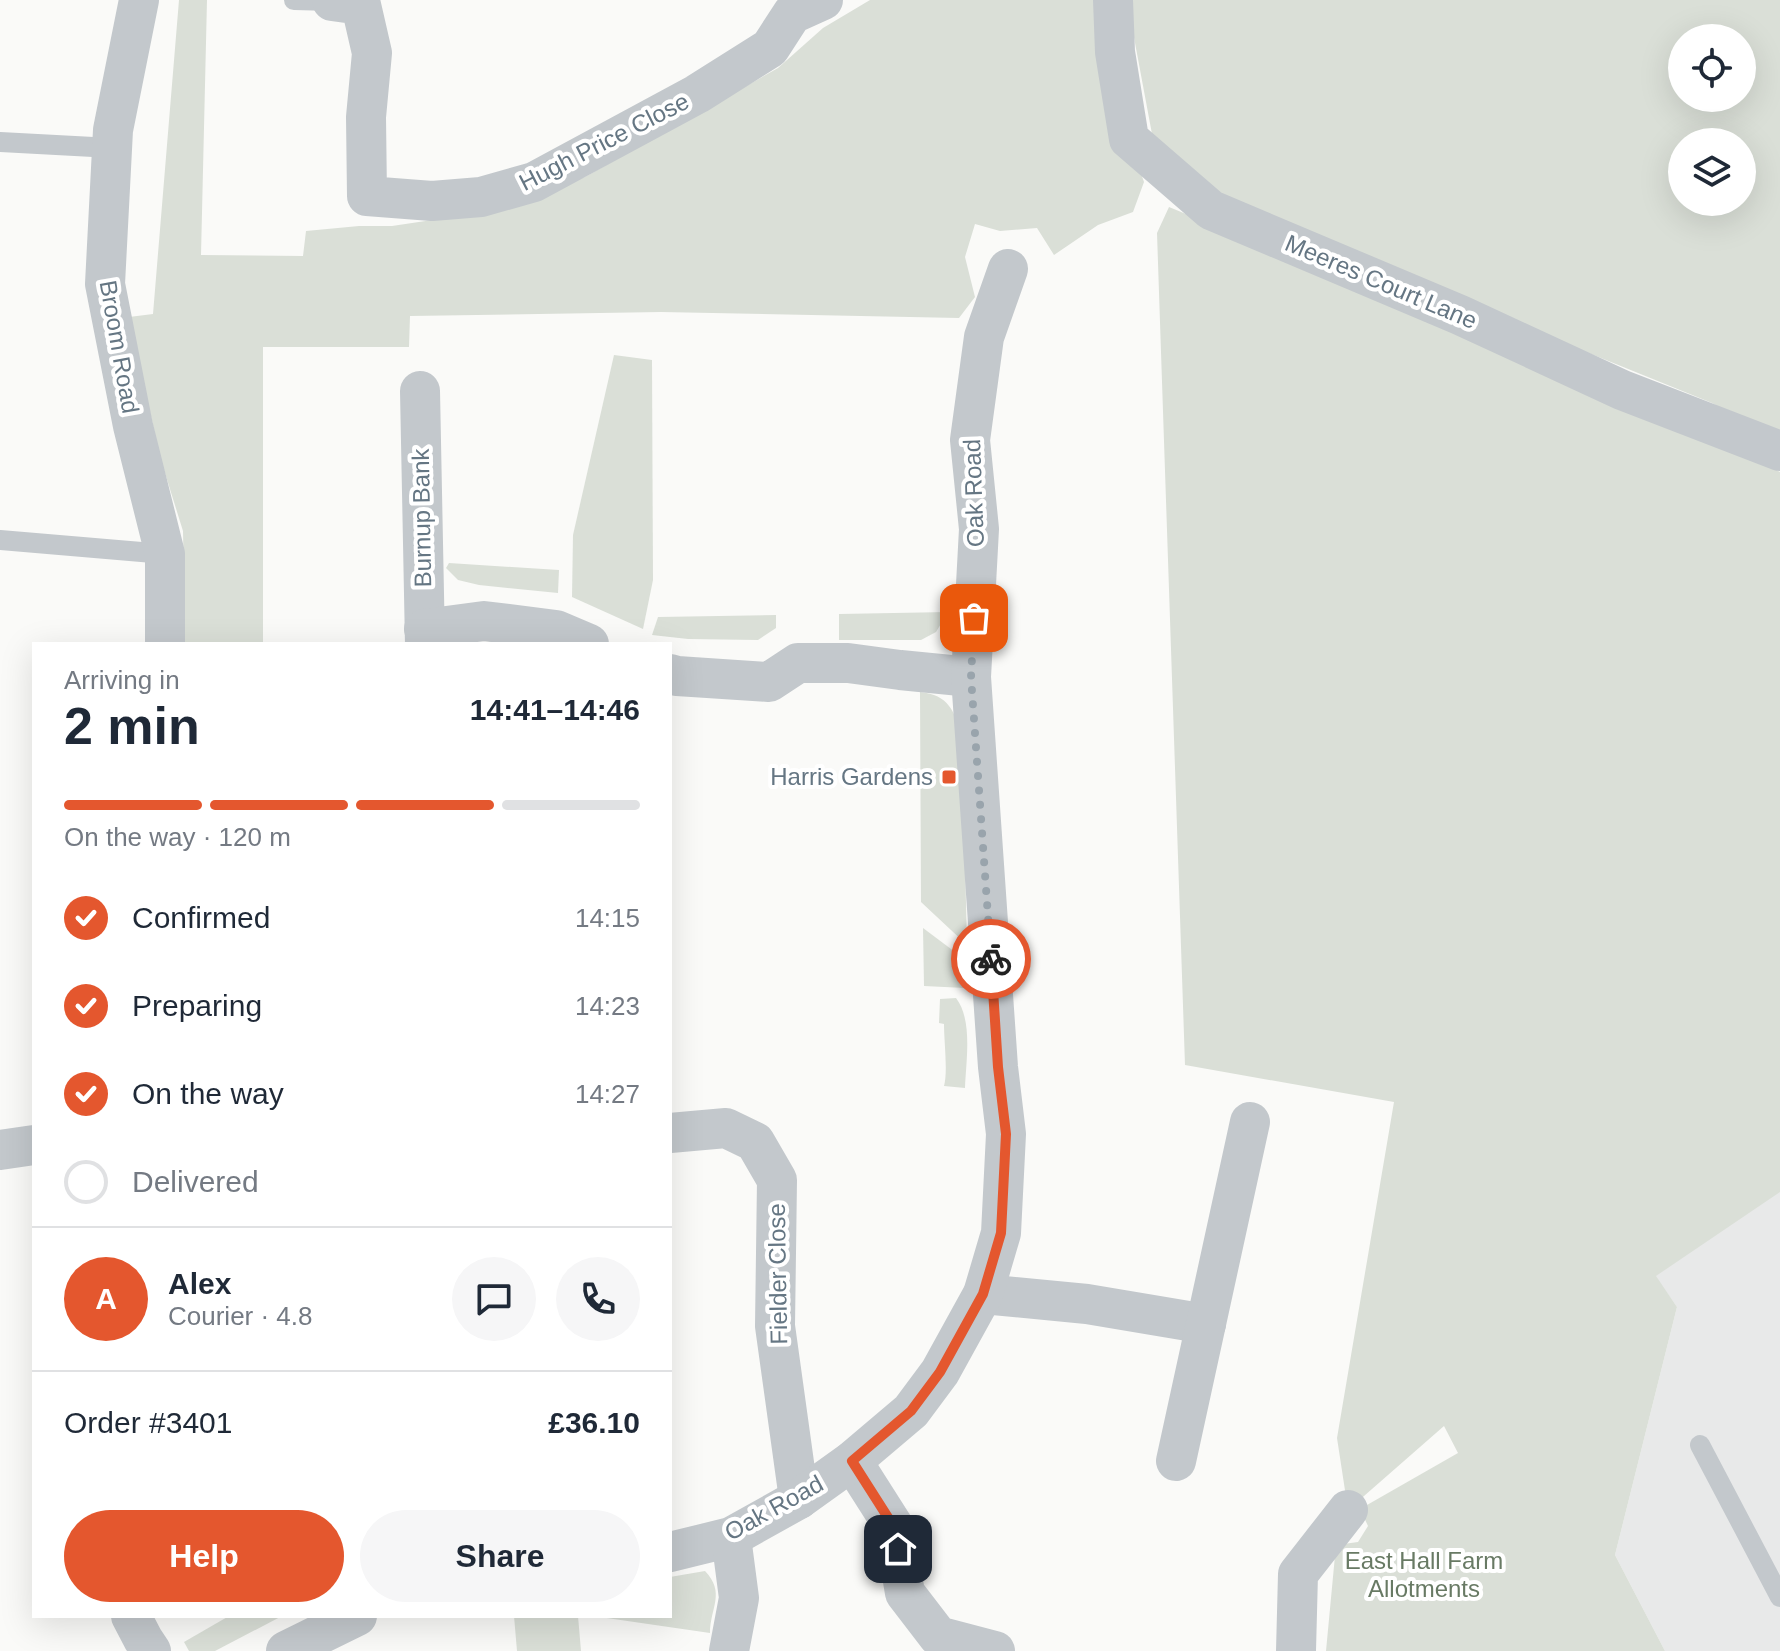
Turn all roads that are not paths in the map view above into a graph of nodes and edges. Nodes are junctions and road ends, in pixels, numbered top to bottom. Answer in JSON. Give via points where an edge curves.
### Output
{"nodes":[{"id":1,"x":139,"y":0,"type":"edge"},
{"id":2,"x":294,"y":0,"type":"edge"},
{"id":3,"x":1113,"y":0,"type":"edge"},
{"id":4,"x":332,"y":1,"type":"edge"},
{"id":5,"x":800,"y":5,"type":"edge"},
{"id":6,"x":0,"y":142,"type":"edge"},
{"id":7,"x":112,"y":148,"type":"junction"},
{"id":8,"x":1008,"y":269,"type":"dead end"},
{"id":9,"x":420,"y":391,"type":"dead end"},
{"id":10,"x":1780,"y":451,"type":"edge"},
{"id":11,"x":0,"y":540,"type":"edge"},
{"id":12,"x":165,"y":554,"type":"junction"},
{"id":13,"x":425,"y":637,"type":"edge"},
{"id":14,"x":165,"y":642,"type":"edge"},
{"id":15,"x":584,"y":642,"type":"edge"},
{"id":16,"x":672,"y":675,"type":"edge"},
{"id":17,"x":971,"y":677,"type":"junction"},
{"id":18,"x":1250,"y":1122,"type":"dead end"},
{"id":19,"x":672,"y":1133,"type":"edge"},
{"id":20,"x":32,"y":1145,"type":"edge"},
{"id":21,"x":0,"y":1150,"type":"edge"},
{"id":22,"x":983,"y":1294,"type":"junction"},
{"id":23,"x":1206,"y":1324,"type":"junction"},
{"id":24,"x":1700,"y":1445,"type":"dead end"},
{"id":25,"x":852,"y":1461,"type":"junction"},
{"id":26,"x":1176,"y":1461,"type":"dead end"},
{"id":27,"x":799,"y":1499,"type":"junction"},
{"id":28,"x":1348,"y":1510,"type":"dead end"},
{"id":29,"x":731,"y":1537,"type":"junction"},
{"id":30,"x":672,"y":1552,"type":"edge"},
{"id":31,"x":1780,"y":1597,"type":"edge"},
{"id":32,"x":132,"y":1618,"type":"edge"},
{"id":33,"x":343,"y":1632,"type":"edge"},
{"id":34,"x":151,"y":1651,"type":"edge"},
{"id":35,"x":286,"y":1651,"type":"edge"},
{"id":36,"x":729,"y":1651,"type":"edge"},
{"id":37,"x":995,"y":1651,"type":"edge"},
{"id":38,"x":1296,"y":1651,"type":"edge"}],
"edges":[{"from":1,"to":7,"type":"street","name":"Broom Road"},
{"from":2,"to":4,"type":"lane"},
{"from":3,"to":10,"type":"street","name":"Meeres Court Lane","via":[[1129,139],[1211,210],[1622,390]]},
{"from":4,"to":5,"type":"street","name":"Hugh Price Close","via":[[361,5],[372,53],[367,196],[432,201],[481,197],[534,182],[770,48]]},
{"from":6,"to":7,"type":"lane"},
{"from":7,"to":12,"type":"street","name":"Broom Road","via":[[105,284]]},
{"from":8,"to":17,"type":"street","name":"Oak Road","via":[[984,337],[970,440],[979,529]]},
{"from":9,"to":13,"type":"street","name":"Burnup Bank"},
{"from":11,"to":12,"type":"lane"},
{"from":12,"to":14,"type":"street","name":"Broom Road"},
{"from":13,"to":15,"type":"street","via":[[484,621],[556,630]]},
{"from":16,"to":17,"type":"street","via":[[769,682],[798,663],[848,663]]},
{"from":17,"to":22,"type":"street","name":"Oak Road","via":[[1006,1134],[1001,1233]]},
{"from":18,"to":23,"type":"street"},
{"from":19,"to":27,"type":"street","name":"Fielder Close","via":[[726,1128],[755,1142],[777,1180],[775,1326]]},
{"from":20,"to":21,"type":"street"},
{"from":22,"to":23,"type":"street"},
{"from":22,"to":25,"type":"street","name":"Oak Road","via":[[940,1372],[911,1411]]},
{"from":23,"to":26,"type":"street"},
{"from":24,"to":31,"type":"lane"},
{"from":25,"to":27,"type":"street","name":"Oak Road"},
{"from":25,"to":37,"type":"street","via":[[894,1527],[905,1593],[938,1636]]},
{"from":27,"to":29,"type":"street","name":"Oak Road"},
{"from":28,"to":38,"type":"street","via":[[1298,1574]]},
{"from":29,"to":30,"type":"street","name":"Oak Road"},
{"from":29,"to":36,"type":"street","via":[[739,1598]]},
{"from":32,"to":34,"type":"street"},
{"from":33,"to":35,"type":"street"}]}
